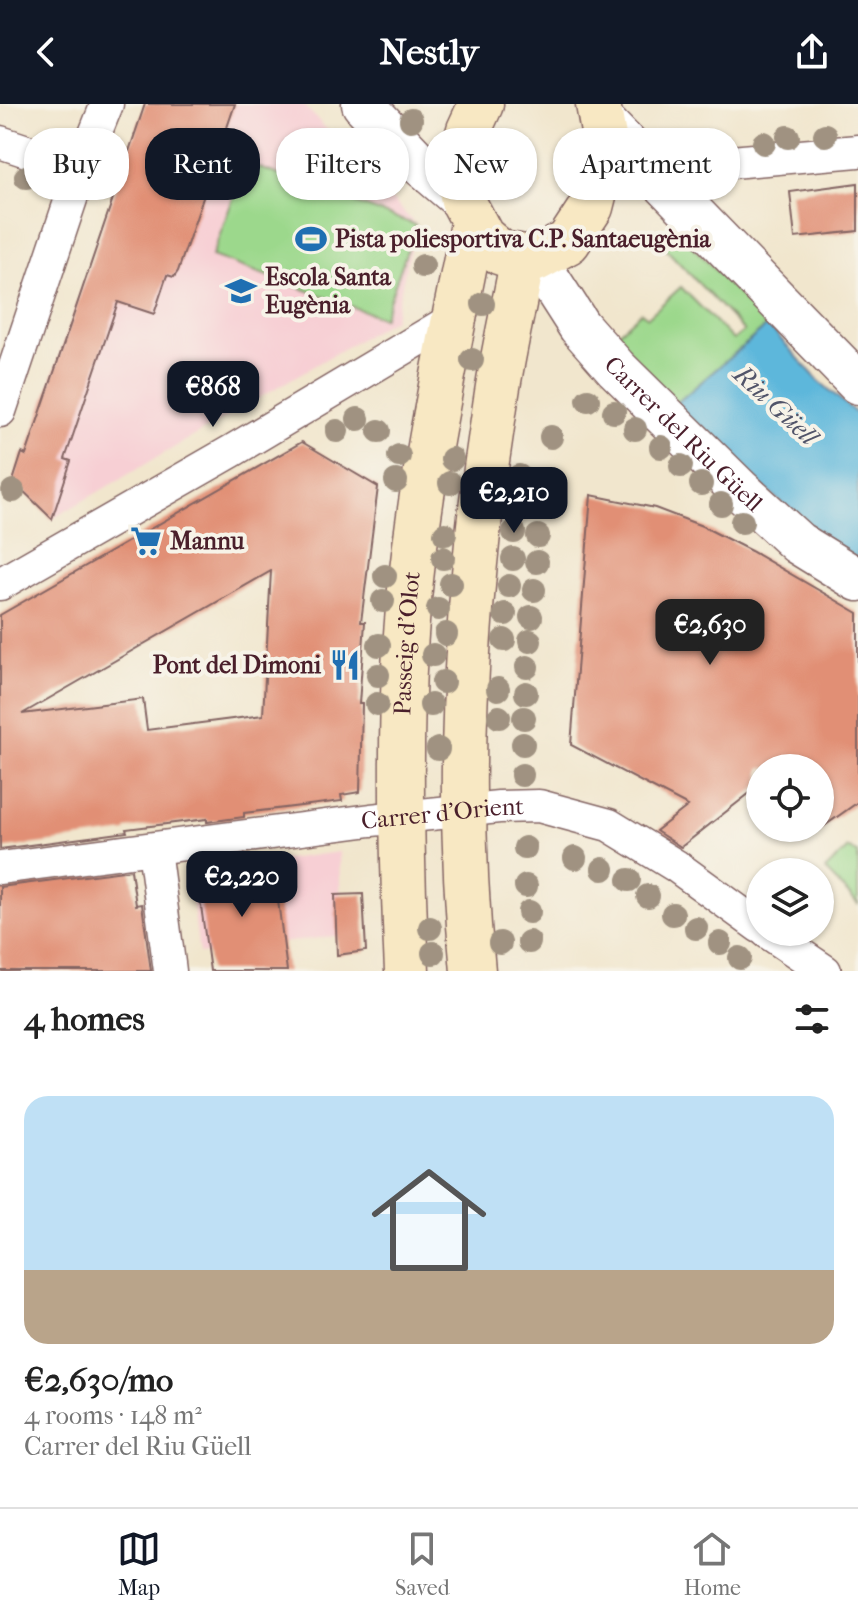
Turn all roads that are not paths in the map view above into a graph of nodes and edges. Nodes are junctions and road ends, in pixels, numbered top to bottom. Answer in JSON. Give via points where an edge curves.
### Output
{"nodes":[{"id":1,"x":107,"y":104,"type":"edge"},
{"id":2,"x":363,"y":104,"type":"edge"},
{"id":3,"x":481,"y":104,"type":"edge"},
{"id":4,"x":599,"y":112,"type":"edge"},
{"id":5,"x":97,"y":128,"type":"edge"},
{"id":6,"x":613,"y":128,"type":"edge"},
{"id":7,"x":0,"y":142,"type":"edge"},
{"id":8,"x":24,"y":150,"type":"edge"},
{"id":9,"x":858,"y":151,"type":"edge"},
{"id":10,"x":740,"y":161,"type":"edge"},
{"id":11,"x":70,"y":200,"type":"edge"},
{"id":12,"x":680,"y":200,"type":"edge"},
{"id":13,"x":468,"y":213,"type":"junction"},
{"id":14,"x":530,"y":258,"type":"junction"},
{"id":15,"x":453,"y":319,"type":"junction"},
{"id":16,"x":858,"y":383,"type":"edge"},
{"id":17,"x":1,"y":402,"type":"edge"},
{"id":18,"x":858,"y":580,"type":"edge"},
{"id":19,"x":0,"y":584,"type":"edge"},
{"id":20,"x":465,"y":811,"type":"junction"},
{"id":21,"x":403,"y":817,"type":"junction"},
{"id":22,"x":154,"y":849,"type":"junction"},
{"id":23,"x":0,"y":868,"type":"edge"},
{"id":24,"x":746,"y":917,"type":"edge"},
{"id":25,"x":788,"y":946,"type":"edge"},
{"id":26,"x":170,"y":971,"type":"edge"},
{"id":27,"x":407,"y":971,"type":"edge"},
{"id":28,"x":473,"y":971,"type":"edge"},
{"id":29,"x":825,"y":971,"type":"edge"}],
"edges":[{"from":1,"to":5,"type":"street"},
{"from":2,"to":13,"type":"street"},
{"from":3,"to":13,"type":"main road","name":"Passeig d'Olot","via":[[462,154],[459,180]]},
{"from":4,"to":6,"type":"street"},
{"from":4,"to":14,"type":"main road","via":[[606,148],[591,207],[568,242]]},
{"from":7,"to":8,"type":"street"},
{"from":9,"to":10,"type":"street"},
{"from":11,"to":17,"type":"street"},
{"from":12,"to":16,"type":"street"},
{"from":13,"to":14,"type":"main road","via":[[482,237],[501,253]]},
{"from":13,"to":15,"type":"main road","name":"Passeig d'Olot"},
{"from":14,"to":18,"type":"street","name":"Carrer del Riu Güell","via":[[579,326],[739,489],[798,543]]},
{"from":14,"to":20,"type":"main road","via":[[495,404],[477,557],[467,652]]},
{"from":15,"to":19,"type":"street"},
{"from":15,"to":21,"type":"main road","name":"Passeig d'Olot","via":[[430,437],[405,649]]},
{"from":20,"to":21,"type":"street","name":"Carrer d'Orient"},
{"from":20,"to":24,"type":"street","name":"Carrer d'Orient","via":[[539,806],[609,825]]},
{"from":20,"to":28,"type":"main road"},
{"from":21,"to":22,"type":"street","name":"Carrer d'Orient"},
{"from":21,"to":27,"type":"main road","name":"Passeig d'Olot"},
{"from":22,"to":23,"type":"street","name":"Carrer d'Orient"},
{"from":22,"to":26,"type":"street"},
{"from":25,"to":29,"type":"street"}]}
